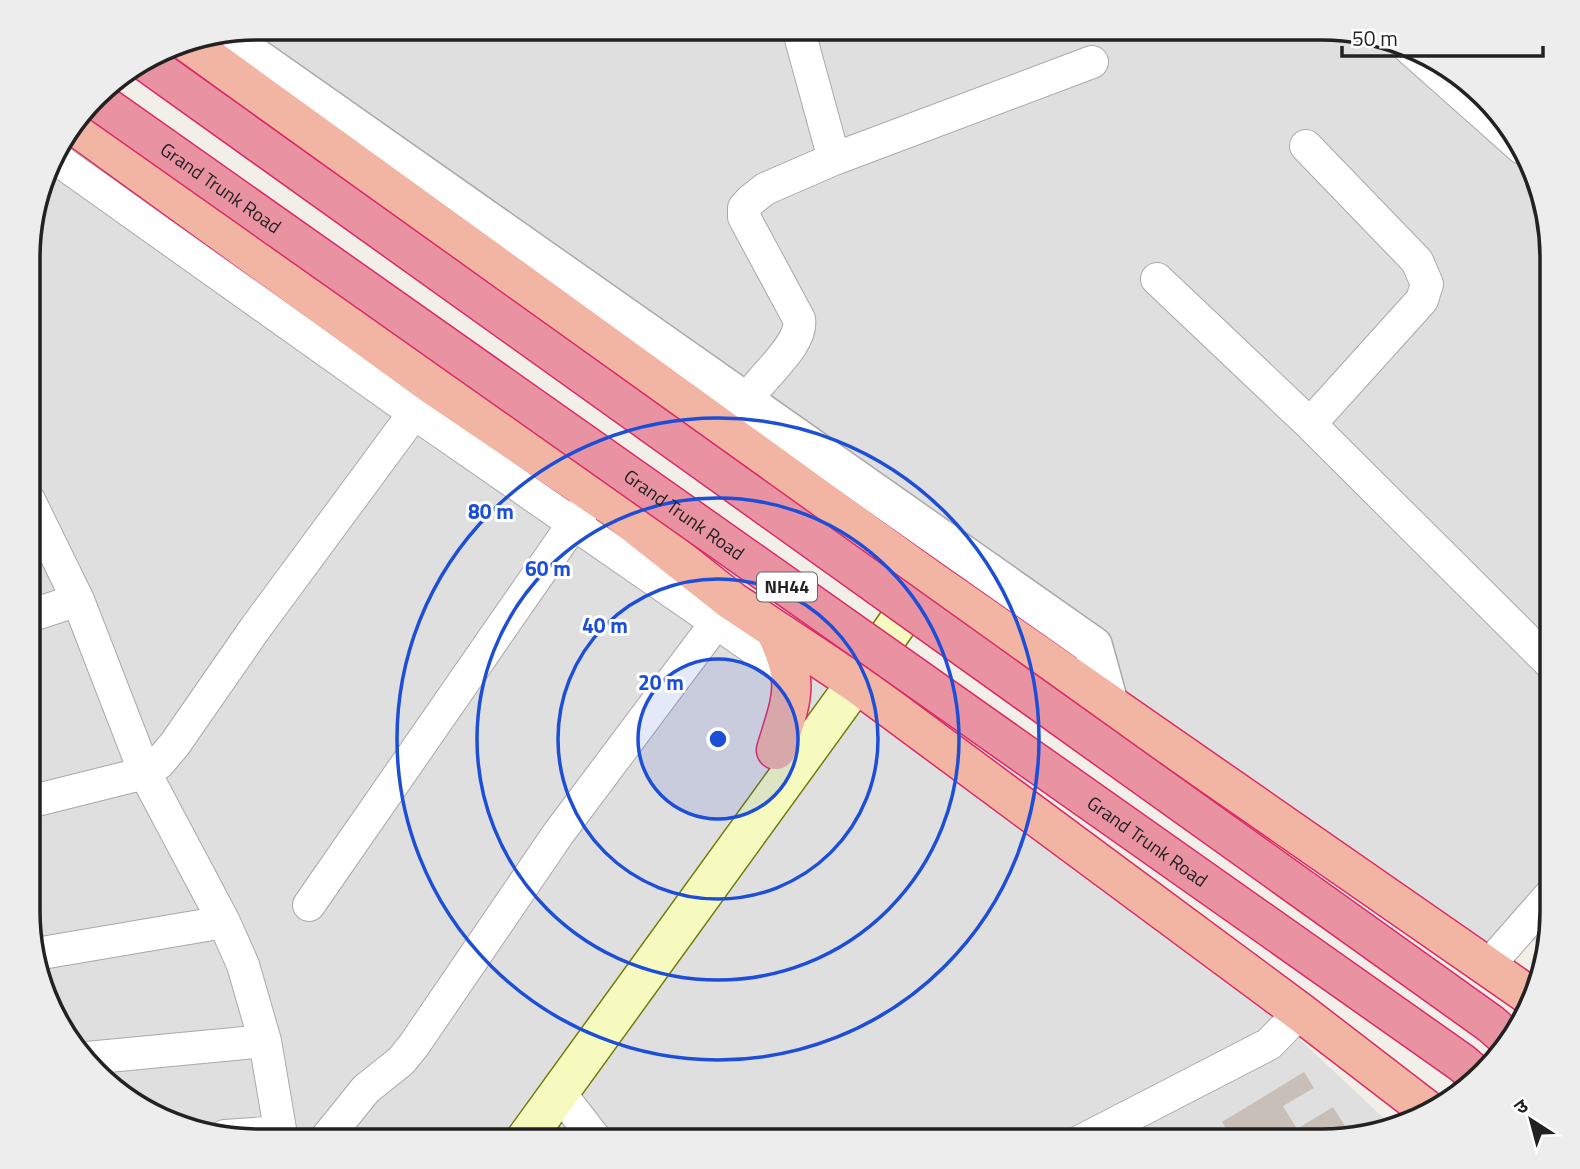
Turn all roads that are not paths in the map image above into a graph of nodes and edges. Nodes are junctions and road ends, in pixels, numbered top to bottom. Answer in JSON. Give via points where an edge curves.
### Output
{"nodes":[{"id":1,"x":801,"y":41,"type":"edge"},
{"id":2,"x":234,"y":42,"type":"edge"},
{"id":3,"x":197,"y":50,"type":"edge"},
{"id":4,"x":1092,"y":62,"type":"dead end"},
{"id":5,"x":153,"y":67,"type":"edge"},
{"id":6,"x":1442,"y":76,"type":"edge"},
{"id":7,"x":103,"y":105,"type":"edge"},
{"id":8,"x":1490,"y":119,"type":"edge"},
{"id":9,"x":82,"y":131,"type":"edge"},
{"id":10,"x":1306,"y":146,"type":"dead end"},
{"id":11,"x":834,"y":159,"type":"junction"},
{"id":12,"x":63,"y":163,"type":"edge"},
{"id":13,"x":1157,"y":279,"type":"dead end"},
{"id":14,"x":424,"y":400,"type":"junction"},
{"id":15,"x":746,"y":402,"type":"junction"},
{"id":16,"x":1311,"y":424,"type":"junction"},
{"id":17,"x":734,"y":438,"type":"junction"},
{"id":18,"x":594,"y":494,"type":"junction"},
{"id":19,"x":40,"y":523,"type":"edge"},
{"id":20,"x":572,"y":524,"type":"junction"},
{"id":21,"x":928,"y":578,"type":"junction"},
{"id":22,"x":78,"y":600,"type":"junction"},
{"id":23,"x":41,"y":612,"type":"edge"},
{"id":24,"x":724,"y":612,"type":"junction"},
{"id":25,"x":775,"y":630,"type":"junction"},
{"id":26,"x":1539,"y":651,"type":"edge"},
{"id":27,"x":793,"y":676,"type":"junction"},
{"id":28,"x":846,"y":676,"type":"junction"},
{"id":29,"x":1109,"y":704,"type":"junction"},
{"id":30,"x":776,"y":750,"type":"junction"},
{"id":31,"x":145,"y":773,"type":"junction"},
{"id":32,"x":41,"y":799,"type":"edge"},
{"id":33,"x":309,"y":905,"type":"dead end"},
{"id":34,"x":1539,"y":908,"type":"edge"},
{"id":35,"x":224,"y":922,"type":"junction"},
{"id":36,"x":44,"y":953,"type":"edge"},
{"id":37,"x":1488,"y":966,"type":"junction"},
{"id":38,"x":1524,"y":992,"type":"edge"},
{"id":39,"x":1300,"y":1012,"type":"junction"},
{"id":40,"x":1502,"y":1034,"type":"edge"},
{"id":41,"x":265,"y":1041,"type":"junction"},
{"id":42,"x":96,"y":1057,"type":"edge"},
{"id":43,"x":1470,"y":1071,"type":"edge"},
{"id":44,"x":559,"y":1092,"type":"junction"},
{"id":45,"x":1420,"y":1105,"type":"edge"},
{"id":46,"x":280,"y":1128,"type":"edge"},
{"id":47,"x":334,"y":1128,"type":"edge"},
{"id":48,"x":503,"y":1128,"type":"edge"},
{"id":49,"x":533,"y":1128,"type":"edge"},
{"id":50,"x":587,"y":1128,"type":"edge"},
{"id":51,"x":1105,"y":1129,"type":"edge"}],
"edges":[{"from":1,"to":11,"type":"street"},
{"from":2,"to":15,"type":"street"},
{"from":3,"to":17,"type":"highway"},
{"from":4,"to":11,"type":"street"},
{"from":5,"to":40,"type":"highway","number":"NH44","bridge":true},
{"from":6,"to":8,"type":"street"},
{"from":7,"to":43,"type":"highway","name":"Grand Trunk Road","number":"NH44","bridge":true},
{"from":9,"to":14,"type":"highway"},
{"from":10,"to":16,"type":"street","via":[[1417,261],[1427,284],[1422,300]]},
{"from":11,"to":15,"type":"street","via":[[765,189],[744,208],[748,228],[801,326]]},
{"from":12,"to":14,"type":"street"},
{"from":13,"to":16,"type":"street"},
{"from":14,"to":18,"type":"highway"},
{"from":14,"to":20,"type":"street"},
{"from":14,"to":31,"type":"street","via":[[175,744]]},
{"from":15,"to":17,"type":"street"},
{"from":15,"to":29,"type":"street","via":[[1093,646]]},
{"from":16,"to":26,"type":"street"},
{"from":17,"to":21,"type":"highway"},
{"from":18,"to":20,"type":"street"},
{"from":18,"to":24,"type":"highway"},
{"from":19,"to":22,"type":"street"},
{"from":20,"to":24,"type":"street"},
{"from":20,"to":33,"type":"street"},
{"from":21,"to":28,"type":"main road"},
{"from":21,"to":29,"type":"highway"},
{"from":22,"to":23,"type":"street"},
{"from":22,"to":31,"type":"street"},
{"from":24,"to":25,"type":"highway"},
{"from":24,"to":27,"type":"street"},
{"from":24,"to":47,"type":"street","via":[[558,834],[414,1045],[366,1089]]},
{"from":25,"to":27,"type":"highway"},
{"from":25,"to":28,"type":"highway"},
{"from":27,"to":30,"type":"highway","via":[[791,701]]},
{"from":28,"to":30,"type":"main road"},
{"from":28,"to":39,"type":"highway"},
{"from":28,"to":44,"type":"main road"},
{"from":29,"to":37,"type":"highway"},
{"from":30,"to":48,"type":"main road"},
{"from":31,"to":32,"type":"street"},
{"from":31,"to":35,"type":"street"},
{"from":34,"to":37,"type":"street"},
{"from":35,"to":36,"type":"street"},
{"from":35,"to":41,"type":"street","via":[[243,965]]},
{"from":37,"to":38,"type":"highway"},
{"from":39,"to":45,"type":"highway"},
{"from":39,"to":51,"type":"street","via":[[1269,1044]]},
{"from":41,"to":42,"type":"street"},
{"from":41,"to":46,"type":"street"},
{"from":44,"to":49,"type":"main road"},
{"from":44,"to":50,"type":"street"}]}
